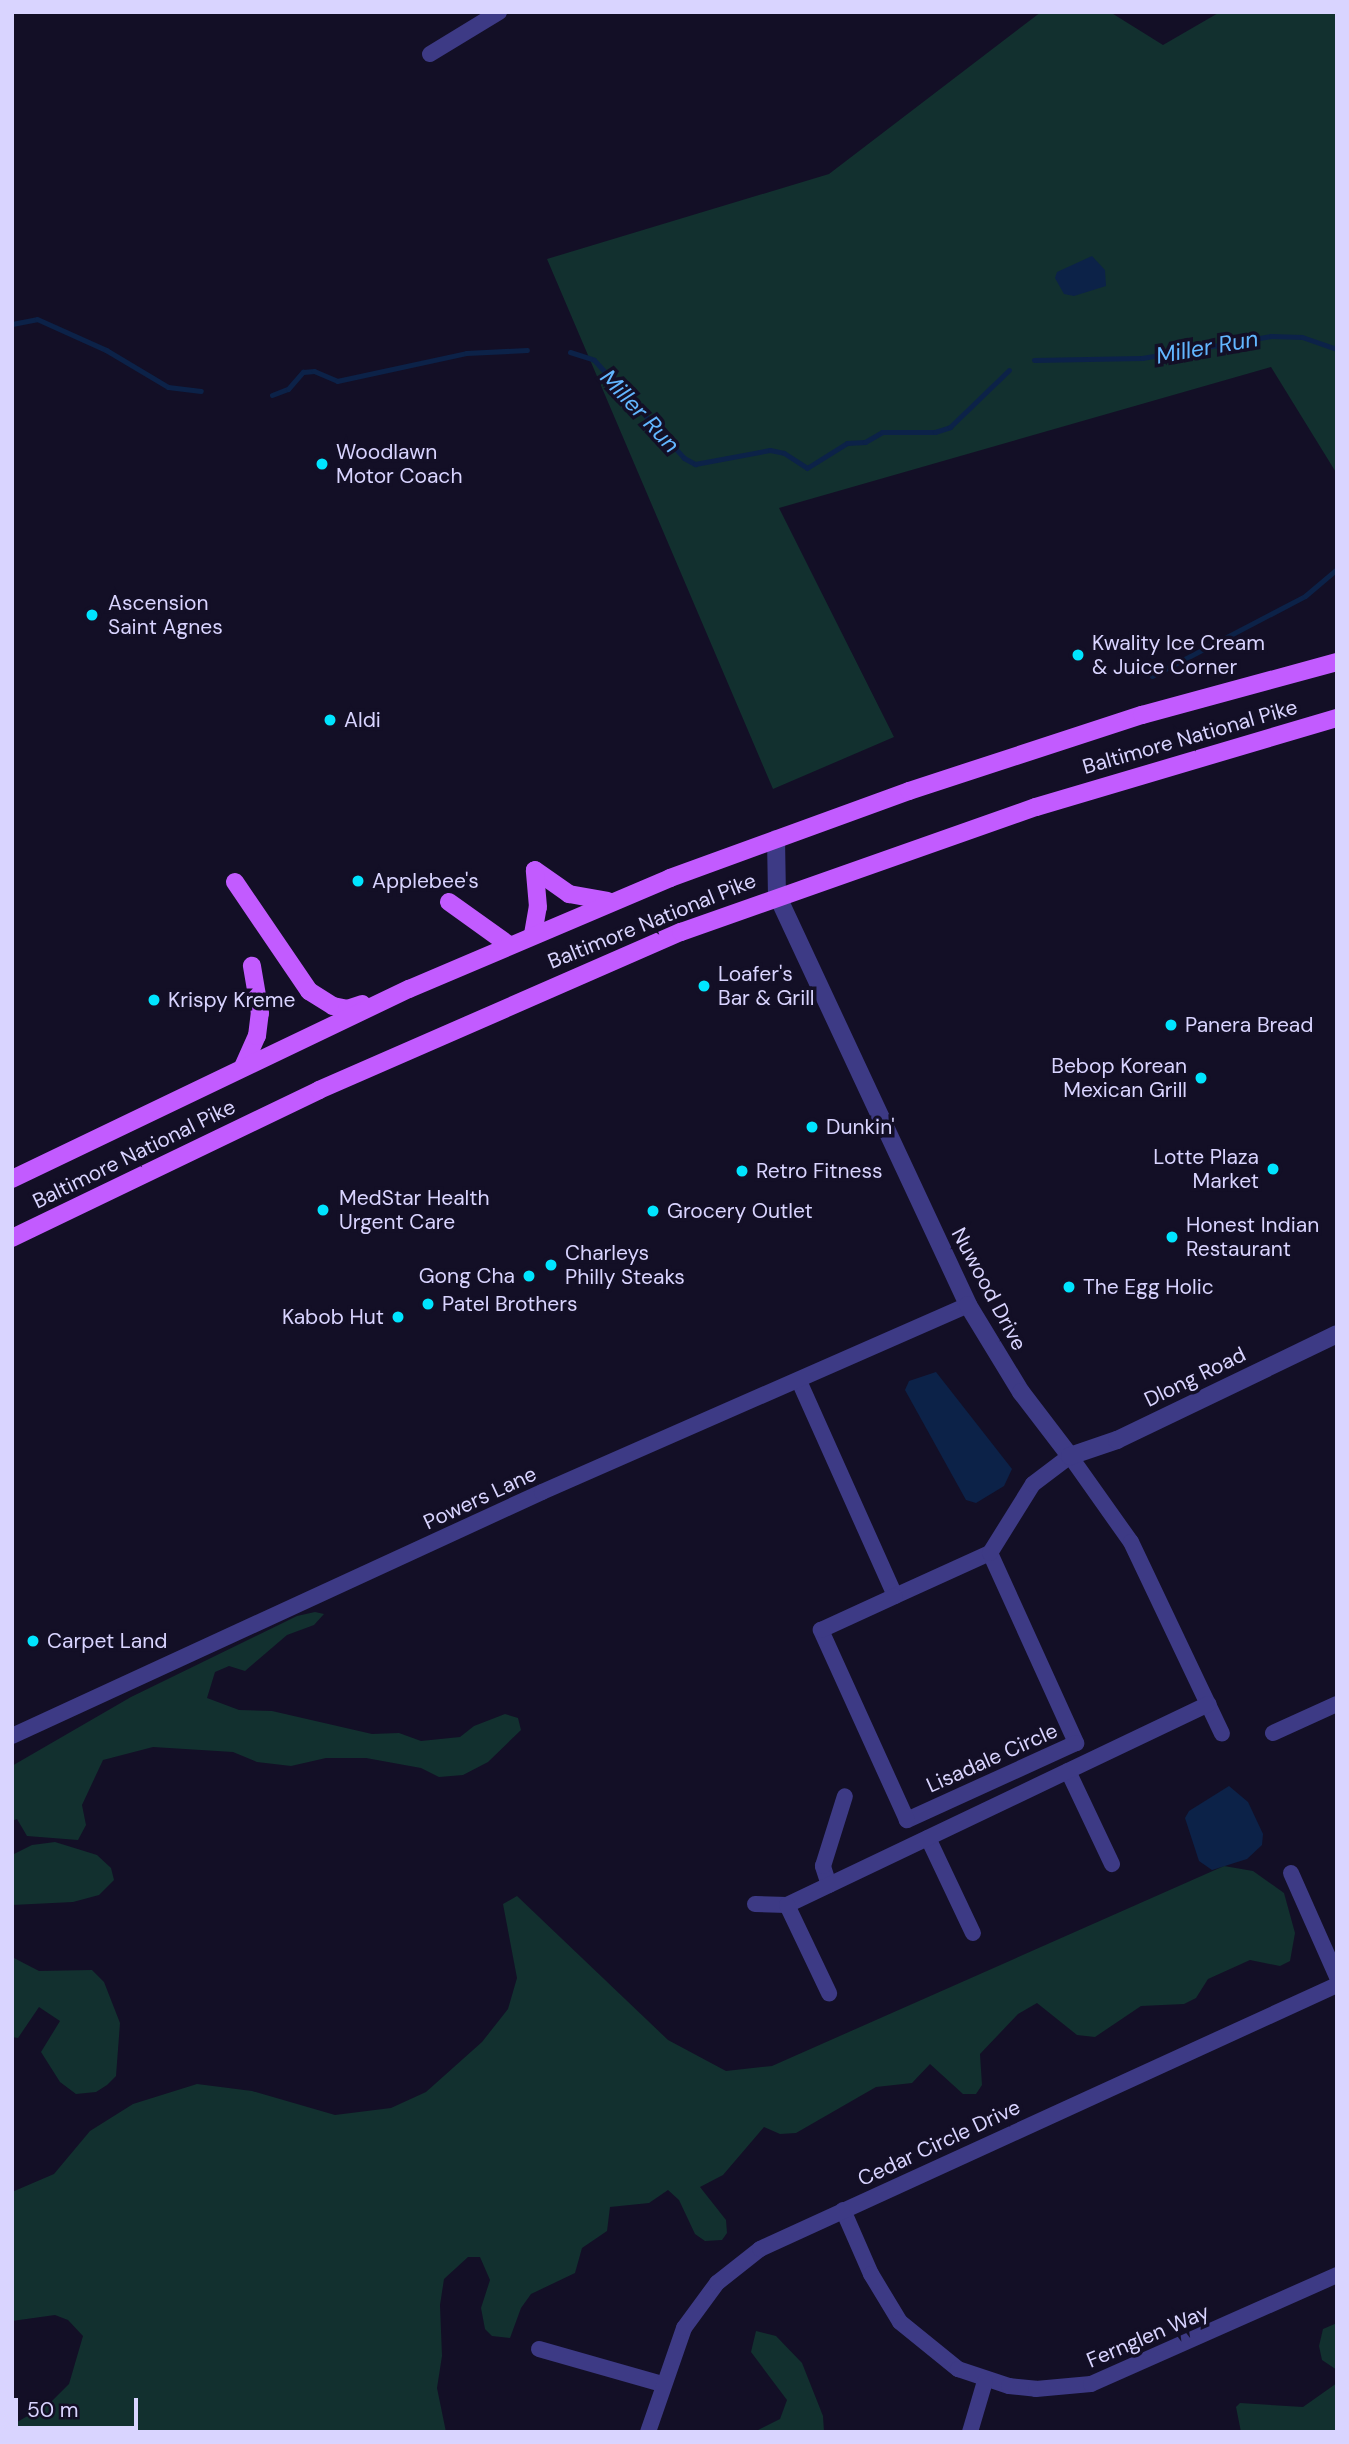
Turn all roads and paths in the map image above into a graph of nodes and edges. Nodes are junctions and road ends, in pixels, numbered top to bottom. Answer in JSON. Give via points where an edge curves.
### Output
{"nodes":[{"id":1,"x":499,"y":12,"type":"edge"},
{"id":2,"x":430,"y":54,"type":"dead end"},
{"id":3,"x":1337,"y":662,"type":"edge"},
{"id":4,"x":1337,"y":718,"type":"edge"},
{"id":5,"x":776,"y":839,"type":"junction"},
{"id":6,"x":235,"y":882,"type":"dead end"},
{"id":7,"x":777,"y":895,"type":"junction"},
{"id":8,"x":613,"y":901,"type":"junction"},
{"id":9,"x":449,"y":902,"type":"dead end"},
{"id":10,"x":533,"y":934,"type":"junction"},
{"id":11,"x":509,"y":945,"type":"junction"},
{"id":12,"x":252,"y":966,"type":"dead end"},
{"id":13,"x":409,"y":989,"type":"junction"},
{"id":14,"x":243,"y":1067,"type":"junction"},
{"id":15,"x":12,"y":1179,"type":"edge"},
{"id":16,"x":12,"y":1238,"type":"edge"},
{"id":17,"x":968,"y":1305,"type":"junction"},
{"id":18,"x":1337,"y":1334,"type":"edge"},
{"id":19,"x":799,"y":1381,"type":"junction"},
{"id":20,"x":1070,"y":1456,"type":"junction"},
{"id":21,"x":990,"y":1553,"type":"junction"},
{"id":22,"x":895,"y":1596,"type":"junction"},
{"id":23,"x":1209,"y":1704,"type":"junction"},
{"id":24,"x":1337,"y":1704,"type":"edge"},
{"id":25,"x":1273,"y":1733,"type":"dead end"},
{"id":26,"x":1222,"y":1734,"type":"dead end"},
{"id":27,"x":12,"y":1737,"type":"edge"},
{"id":28,"x":1068,"y":1771,"type":"junction"},
{"id":29,"x":845,"y":1796,"type":"dead end"},
{"id":30,"x":928,"y":1838,"type":"junction"},
{"id":31,"x":1112,"y":1864,"type":"dead end"},
{"id":32,"x":1291,"y":1873,"type":"dead end"},
{"id":33,"x":829,"y":1885,"type":"junction"},
{"id":34,"x":755,"y":1904,"type":"dead end"},
{"id":35,"x":787,"y":1905,"type":"junction"},
{"id":36,"x":973,"y":1933,"type":"dead end"},
{"id":37,"x":1337,"y":1977,"type":"edge"},
{"id":38,"x":1337,"y":1985,"type":"edge"},
{"id":39,"x":829,"y":1993,"type":"dead end"},
{"id":40,"x":843,"y":2210,"type":"junction"},
{"id":41,"x":1337,"y":2276,"type":"edge"},
{"id":42,"x":539,"y":2349,"type":"dead end"},
{"id":43,"x":985,"y":2381,"type":"junction"},
{"id":44,"x":662,"y":2384,"type":"junction"},
{"id":45,"x":648,"y":2432,"type":"edge"},
{"id":46,"x":970,"y":2432,"type":"edge"}],
"edges":[{"from":1,"to":2,"type":"street"},
{"from":3,"to":5,"type":"main road","name":"Baltimore National Pike","via":[[1142,715]]},
{"from":4,"to":7,"type":"main road","name":"Baltimore National Pike","via":[[1160,767]]},
{"from":5,"to":7,"type":"street","name":"Nuwood Drive"},
{"from":5,"to":8,"type":"main road","name":"Baltimore National Pike"},
{"from":6,"to":13,"type":"main road","via":[[309,991],[321,1000],[347,1009]]},
{"from":7,"to":16,"type":"main road","name":"Baltimore National Pike","via":[[451,1030]]},
{"from":7,"to":17,"type":"street","name":"Nuwood Drive"},
{"from":8,"to":10,"type":"main road","name":"Baltimore National Pike"},
{"from":8,"to":10,"type":"main road","via":[[569,894],[535,870],[538,907]]},
{"from":9,"to":11,"type":"main road"},
{"from":10,"to":11,"type":"main road","name":"Baltimore National Pike"},
{"from":11,"to":13,"type":"main road","name":"Baltimore National Pike"},
{"from":12,"to":14,"type":"main road","via":[[260,1013],[257,1036]]},
{"from":13,"to":14,"type":"main road","name":"Baltimore National Pike"},
{"from":14,"to":15,"type":"main road","name":"Baltimore National Pike"},
{"from":17,"to":19,"type":"street","name":"Powers Lane"},
{"from":17,"to":20,"type":"street","name":"Nuwood Drive","via":[[1021,1392]]},
{"from":18,"to":20,"type":"street","name":"Dlong Road","via":[[1117,1440]]},
{"from":19,"to":22,"type":"street"},
{"from":19,"to":27,"type":"street","name":"Powers Lane","via":[[542,1492]]},
{"from":20,"to":21,"type":"street","via":[[1033,1484]]},
{"from":20,"to":23,"type":"street","name":"Nuwood Drive","via":[[1131,1542]]},
{"from":21,"to":22,"type":"street","name":"Lisadale Circle"},
{"from":21,"to":22,"type":"street","name":"Lisadale Circle","via":[[1076,1743],[906,1820],[821,1630]]},
{"from":23,"to":26,"type":"street","name":"Nuwood Drive"},
{"from":23,"to":28,"type":"street"},
{"from":24,"to":25,"type":"street"},
{"from":28,"to":30,"type":"street"},
{"from":28,"to":31,"type":"street"},
{"from":29,"to":33,"type":"street","via":[[823,1866]]},
{"from":30,"to":33,"type":"street"},
{"from":30,"to":36,"type":"street"},
{"from":32,"to":37,"type":"street"},
{"from":33,"to":35,"type":"street"},
{"from":34,"to":35,"type":"street"},
{"from":35,"to":39,"type":"street"},
{"from":38,"to":40,"type":"street","name":"Cedar Circle Drive"},
{"from":40,"to":43,"type":"street","name":"Fernglen Way","via":[[871,2274],[900,2322],[958,2369]]},
{"from":40,"to":44,"type":"street","name":"Cedar Circle Drive","via":[[760,2249],[717,2283],[684,2328]]},
{"from":41,"to":43,"type":"street","name":"Fernglen Way","via":[[1091,2384],[1036,2389]]},
{"from":42,"to":44,"type":"street"},
{"from":43,"to":46,"type":"street"},
{"from":44,"to":45,"type":"street","name":"Cedar Circle Drive"}]}
